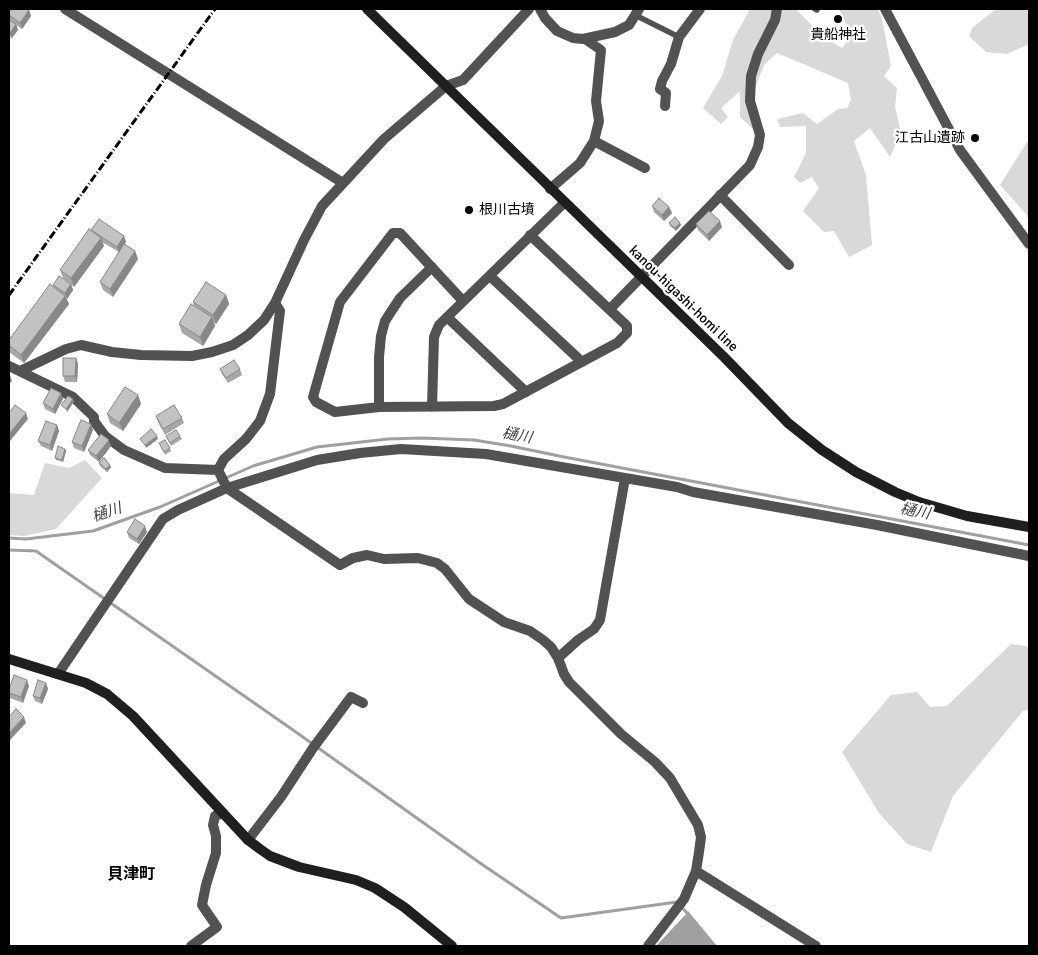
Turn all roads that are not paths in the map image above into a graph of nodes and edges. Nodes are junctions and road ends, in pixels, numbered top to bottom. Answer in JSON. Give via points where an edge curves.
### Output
{"nodes":[{"id":1,"x":65,"y":9,"type":"edge"},
{"id":2,"x":367,"y":9,"type":"edge"},
{"id":3,"x":529,"y":9,"type":"edge"},
{"id":4,"x":540,"y":9,"type":"edge"},
{"id":5,"x":700,"y":9,"type":"edge"},
{"id":6,"x":777,"y":9,"type":"edge"},
{"id":7,"x":885,"y":9,"type":"edge"},
{"id":8,"x":637,"y":12,"type":"edge"},
{"id":9,"x":679,"y":37,"type":"junction"},
{"id":10,"x":585,"y":39,"type":"junction"},
{"id":11,"x":446,"y":86,"type":"junction"},
{"id":12,"x":665,"y":106,"type":"dead end"},
{"id":13,"x":594,"y":141,"type":"junction"},
{"id":14,"x":645,"y":168,"type":"dead end"},
{"id":15,"x":343,"y":183,"type":"junction"},
{"id":16,"x":550,"y":189,"type":"junction"},
{"id":17,"x":720,"y":195,"type":"junction"},
{"id":18,"x":564,"y":202,"type":"junction"},
{"id":19,"x":530,"y":235,"type":"junction"},
{"id":20,"x":1029,"y":244,"type":"edge"},
{"id":21,"x":789,"y":265,"type":"dead end"},
{"id":22,"x":432,"y":268,"type":"junction"},
{"id":23,"x":490,"y":276,"type":"junction"},
{"id":24,"x":641,"y":276,"type":"junction"},
{"id":25,"x":463,"y":301,"type":"junction"},
{"id":26,"x":275,"y":303,"type":"junction"},
{"id":27,"x":610,"y":309,"type":"junction"},
{"id":28,"x":447,"y":317,"type":"junction"},
{"id":29,"x":582,"y":362,"type":"junction"},
{"id":30,"x":9,"y":366,"type":"edge"},
{"id":31,"x":20,"y":371,"type":"junction"},
{"id":32,"x":526,"y":392,"type":"junction"},
{"id":33,"x":432,"y":407,"type":"junction"},
{"id":34,"x":379,"y":408,"type":"junction"},
{"id":35,"x":219,"y":471,"type":"junction"},
{"id":36,"x":625,"y":478,"type":"junction"},
{"id":37,"x":227,"y":487,"type":"junction"},
{"id":38,"x":1029,"y":527,"type":"edge"},
{"id":39,"x":1029,"y":556,"type":"edge"},
{"id":40,"x":558,"y":658,"type":"junction"},
{"id":41,"x":9,"y":659,"type":"edge"},
{"id":42,"x":58,"y":674,"type":"junction"},
{"id":43,"x":363,"y":703,"type":"dead end"},
{"id":44,"x":223,"y":813,"type":"junction"},
{"id":45,"x":248,"y":840,"type":"junction"},
{"id":46,"x":696,"y":871,"type":"junction"},
{"id":47,"x":447,"y":945,"type":"edge"},
{"id":48,"x":191,"y":946,"type":"edge"},
{"id":49,"x":648,"y":946,"type":"edge"},
{"id":50,"x":816,"y":946,"type":"edge"}],
"edges":[{"from":1,"to":15,"type":"street"},
{"from":2,"to":11,"type":"main road","name":"kanou-higashi-homi line"},
{"from":3,"to":11,"type":"street","via":[[463,80]]},
{"from":4,"to":10,"type":"street","via":[[557,31]]},
{"from":5,"to":9,"type":"street"},
{"from":6,"to":17,"type":"street","via":[[751,76],[750,101],[759,126],[758,147],[750,165]]},
{"from":7,"to":20,"type":"street","via":[[960,150]]},
{"from":8,"to":9,"type":"lane"},
{"from":8,"to":10,"type":"street","via":[[628,25],[615,32]]},
{"from":9,"to":12,"type":"street","via":[[660,89],[666,93]]},
{"from":10,"to":13,"type":"street","via":[[601,50],[596,101],[599,121]]},
{"from":11,"to":15,"type":"street","via":[[384,138]]},
{"from":11,"to":16,"type":"main road","name":"kanou-higashi-homi line"},
{"from":13,"to":14,"type":"street"},
{"from":13,"to":16,"type":"street","via":[[580,163]]},
{"from":15,"to":26,"type":"street","via":[[322,206]]},
{"from":16,"to":18,"type":"main road","name":"kanou-higashi-homi line"},
{"from":17,"to":21,"type":"street"},
{"from":17,"to":24,"type":"street"},
{"from":18,"to":19,"type":"street"},
{"from":18,"to":24,"type":"main road","name":"kanou-higashi-homi line"},
{"from":19,"to":23,"type":"street"},
{"from":19,"to":27,"type":"street"},
{"from":22,"to":25,"type":"street"},
{"from":22,"to":34,"type":"street","via":[[400,298],[385,321],[380,350]]},
{"from":22,"to":34,"type":"street","via":[[400,233],[393,233],[340,302],[313,397],[335,412]]},
{"from":23,"to":25,"type":"street"},
{"from":23,"to":29,"type":"street"},
{"from":24,"to":27,"type":"street"},
{"from":24,"to":38,"type":"main road","name":"kanou-higashi-homi line","via":[[788,423],[856,472],[919,502],[967,516]]},
{"from":25,"to":28,"type":"street"},
{"from":26,"to":31,"type":"street","via":[[248,336],[212,352],[192,356],[141,355],[81,345]]},
{"from":26,"to":35,"type":"street","via":[[280,311],[270,394],[260,421],[224,459]]},
{"from":27,"to":29,"type":"street","via":[[627,326],[628,334]]},
{"from":28,"to":32,"type":"street"},
{"from":28,"to":33,"type":"street","via":[[434,337]]},
{"from":29,"to":32,"type":"street"},
{"from":30,"to":31,"type":"street"},
{"from":31,"to":35,"type":"street","via":[[73,396],[94,416],[105,436],[124,450],[165,468]]},
{"from":32,"to":33,"type":"street","via":[[494,406]]},
{"from":33,"to":34,"type":"street"},
{"from":35,"to":37,"type":"street"},
{"from":36,"to":37,"type":"street","via":[[486,454],[401,449],[317,460]]},
{"from":36,"to":39,"type":"street"},
{"from":36,"to":40,"type":"street","via":[[600,620],[594,630]]},
{"from":37,"to":40,"type":"street","via":[[340,565],[367,555],[384,559],[418,558],[437,563],[469,599],[504,622],[530,631],[551,647]]},
{"from":37,"to":42,"type":"street","via":[[163,519]]},
{"from":40,"to":46,"type":"street","via":[[569,682],[670,778],[698,825],[701,837]]},
{"from":41,"to":42,"type":"main road"},
{"from":42,"to":44,"type":"main road","via":[[97,688],[120,704]]},
{"from":43,"to":45,"type":"street","via":[[351,696]]},
{"from":44,"to":45,"type":"main road"},
{"from":44,"to":48,"type":"street","via":[[215,816],[212,826],[216,853],[202,905],[217,927]]},
{"from":45,"to":47,"type":"main road","via":[[281,861],[375,888],[404,907]]},
{"from":46,"to":49,"type":"street","via":[[684,899]]},
{"from":46,"to":50,"type":"street"}]}
